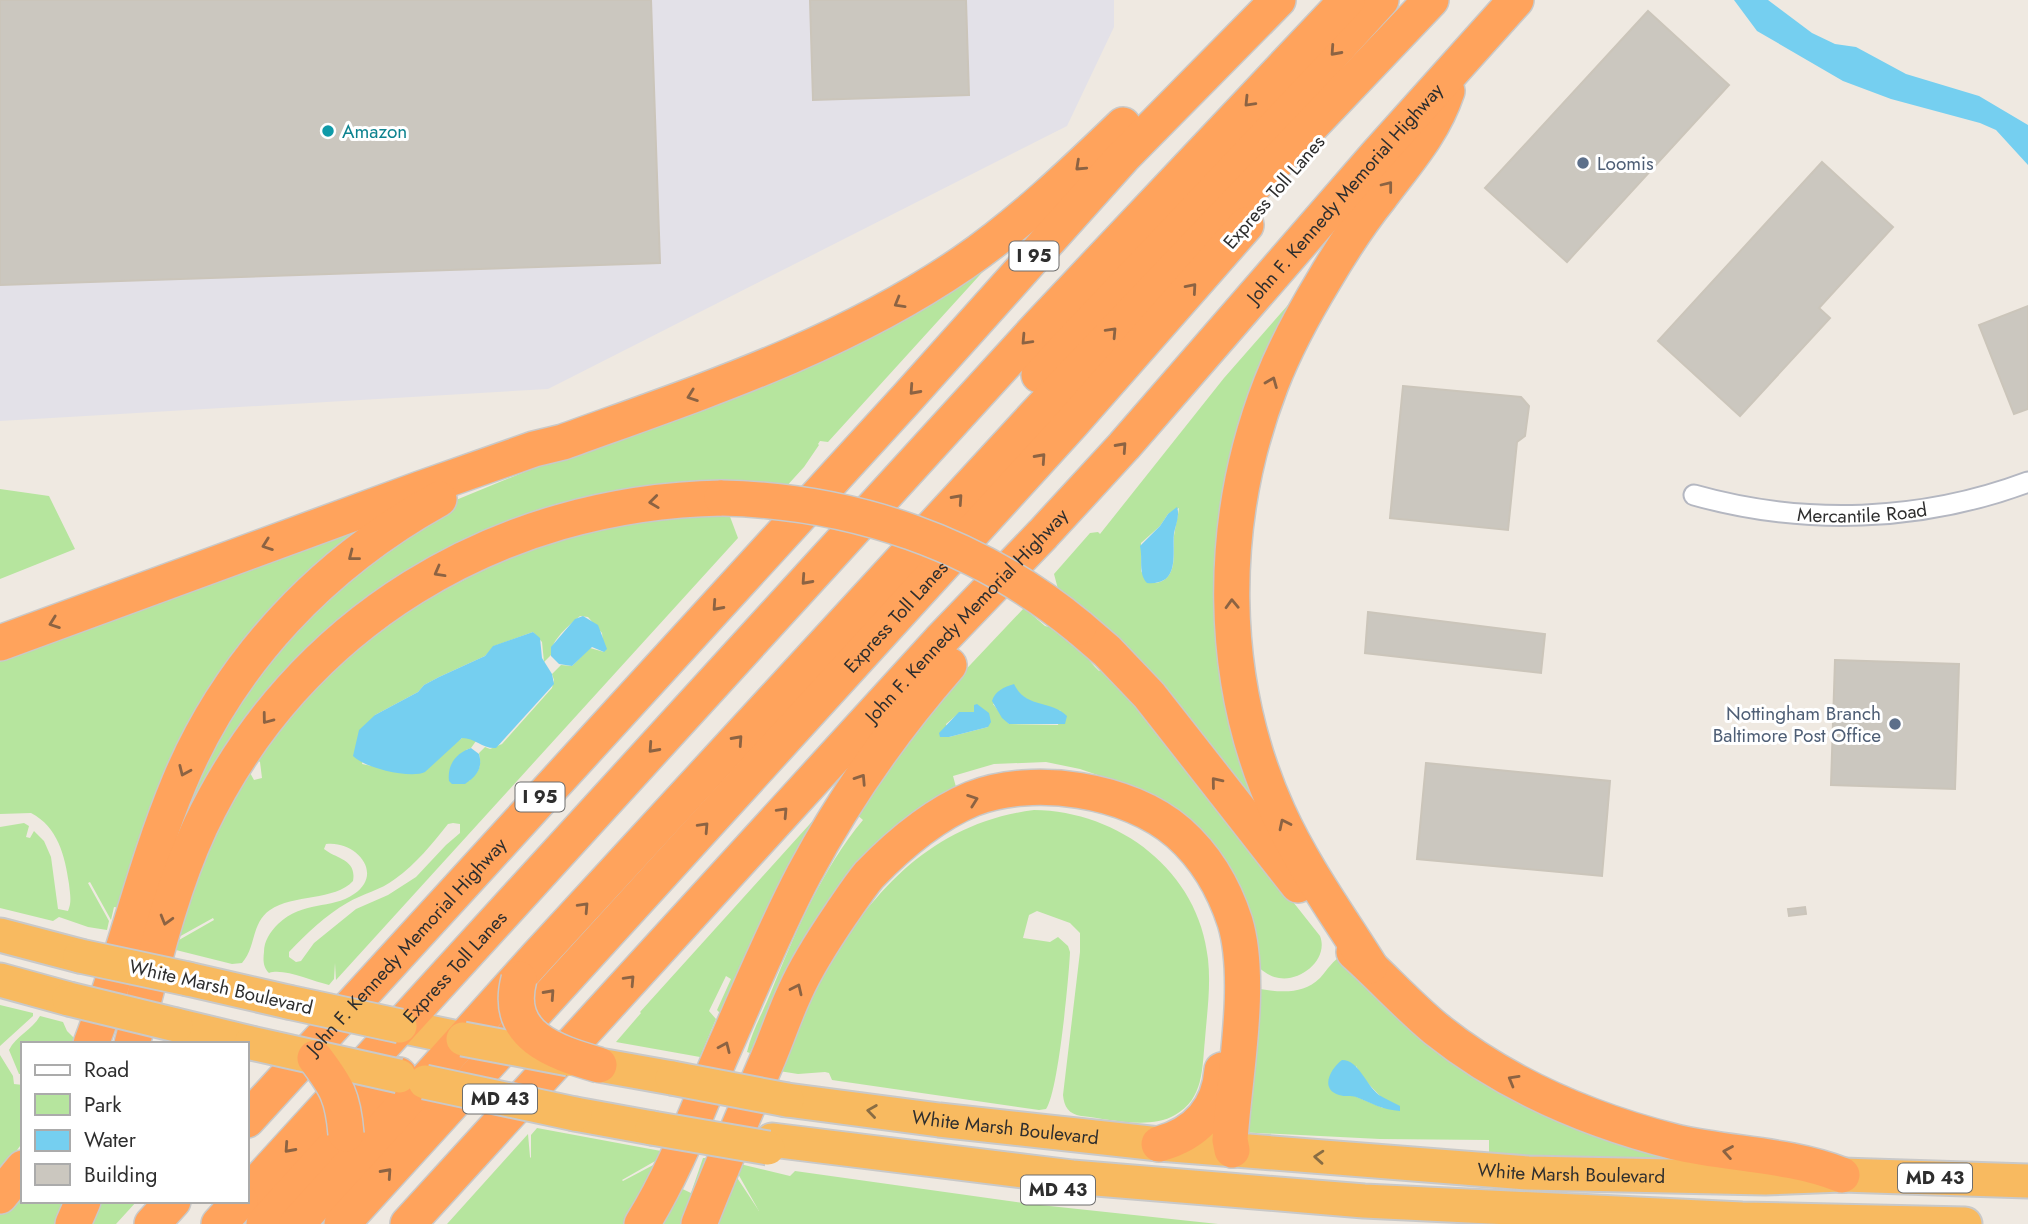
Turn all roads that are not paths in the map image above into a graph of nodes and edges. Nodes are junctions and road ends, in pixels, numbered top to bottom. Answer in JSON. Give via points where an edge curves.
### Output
{"nodes":[{"id":1,"x":1253,"y":0,"type":"edge"},
{"id":2,"x":1278,"y":0,"type":"edge"},
{"id":3,"x":1347,"y":0,"type":"edge"},
{"id":4,"x":1381,"y":0,"type":"edge"},
{"id":5,"x":1431,"y":0,"type":"edge"},
{"id":6,"x":1444,"y":0,"type":"edge"},
{"id":7,"x":1516,"y":0,"type":"edge"},
{"id":8,"x":1454,"y":68,"type":"junction"},
{"id":9,"x":563,"y":443,"type":"junction"},
{"id":10,"x":2028,"y":482,"type":"edge"},
{"id":11,"x":1694,"y":495,"type":"dead end"},
{"id":12,"x":1043,"y":534,"type":"junction"},
{"id":13,"x":0,"y":643,"type":"edge"},
{"id":14,"x":1105,"y":797,"type":"junction"},
{"id":15,"x":0,"y":935,"type":"edge"},
{"id":16,"x":522,"y":963,"type":"junction"},
{"id":17,"x":1370,"y":966,"type":"junction"},
{"id":18,"x":0,"y":980,"type":"edge"},
{"id":19,"x":450,"y":1037,"type":"junction"},
{"id":20,"x":92,"y":1042,"type":"edge"},
{"id":21,"x":133,"y":1042,"type":"edge"},
{"id":22,"x":247,"y":1042,"type":"edge"},
{"id":23,"x":248,"y":1042,"type":"edge"},
{"id":24,"x":315,"y":1058,"type":"junction"},
{"id":25,"x":608,"y":1067,"type":"junction"},
{"id":26,"x":412,"y":1079,"type":"junction"},
{"id":27,"x":248,"y":1119,"type":"edge"},
{"id":28,"x":770,"y":1144,"type":"junction"},
{"id":29,"x":1158,"y":1144,"type":"junction"},
{"id":30,"x":342,"y":1150,"type":"junction"},
{"id":31,"x":1232,"y":1150,"type":"junction"},
{"id":32,"x":21,"y":1170,"type":"edge"},
{"id":33,"x":1842,"y":1175,"type":"junction"},
{"id":34,"x":2028,"y":1181,"type":"edge"},
{"id":35,"x":248,"y":1193,"type":"edge"},
{"id":36,"x":0,"y":1196,"type":"edge"},
{"id":37,"x":82,"y":1203,"type":"edge"},
{"id":38,"x":171,"y":1203,"type":"edge"},
{"id":39,"x":238,"y":1203,"type":"edge"},
{"id":40,"x":1918,"y":1222,"type":"junction"},
{"id":41,"x":73,"y":1224,"type":"edge"},
{"id":42,"x":152,"y":1224,"type":"edge"},
{"id":43,"x":219,"y":1224,"type":"edge"},
{"id":44,"x":264,"y":1224,"type":"edge"},
{"id":45,"x":297,"y":1224,"type":"edge"},
{"id":46,"x":342,"y":1224,"type":"edge"},
{"id":47,"x":408,"y":1224,"type":"edge"},
{"id":48,"x":642,"y":1224,"type":"edge"},
{"id":49,"x":699,"y":1224,"type":"edge"},
{"id":50,"x":1467,"y":1224,"type":"edge"},
{"id":51,"x":1965,"y":1224,"type":"edge"}],
"edges":[{"from":1,"to":9,"type":"highway","one_way":true,"via":[[1040,203],[939,278],[865,322],[790,358]]},
{"from":2,"to":27,"type":"highway","name":"John F. Kennedy Memorial Highway","number":"I 95","one_way":true,"via":[[1123,157]]},
{"from":3,"to":35,"type":"highway","name":"Express Toll Lanes","one_way":true,"via":[[1058,305]]},
{"from":4,"to":16,"type":"highway","one_way":true},
{"from":16,"to":5,"type":"highway","one_way":true,"via":[[1089,357]]},
{"from":46,"to":6,"type":"highway","name":"Express Toll Lanes","one_way":true,"via":[[1072,423]]},
{"from":7,"to":8,"type":"highway","name":"John F. Kennedy Memorial Highway"},
{"from":12,"to":8,"type":"highway","name":"John F. Kennedy Memorial Highway","one_way":true},
{"from":17,"to":8,"type":"highway","one_way":true,"via":[[1299,852],[1258,760],[1235,646],[1234,536],[1255,430],[1283,357],[1343,249],[1431,130]]},
{"from":9,"to":13,"type":"highway","one_way":true,"via":[[389,500]]},
{"from":9,"to":20,"type":"highway","one_way":true,"via":[[443,497],[389,529],[320,582],[260,647],[209,722],[179,783]]},
{"from":10,"to":11,"type":"street","name":"Mercantile Road","via":[[1950,505],[1871,515],[1774,512]]},
{"from":47,"to":12,"type":"highway","name":"John F. Kennedy Memorial Highway","one_way":true,"via":[[931,650]]},
{"from":48,"to":12,"type":"highway","one_way":true,"via":[[818,850],[868,768],[921,697],[1002,604]]},
{"from":14,"to":29,"type":"highway","via":[[1131,810],[1187,859],[1213,899],[1229,958],[1217,1100],[1193,1128]]},
{"from":14,"to":31,"type":"highway","via":[[1150,814],[1177,831],[1208,865],[1232,913],[1243,966]]},
{"from":49,"to":14,"type":"highway","one_way":true,"via":[[795,992],[866,878],[898,846],[974,798],[1051,787]]},
{"from":15,"to":19,"type":"highway","name":"White Marsh Boulevard","number":"MD 43","bridge":true},
{"from":16,"to":19,"type":"highway"},
{"from":16,"to":25,"type":"highway","bridge":true,"via":[[516,1006],[521,1022],[556,1051]]},
{"from":17,"to":21,"type":"highway","one_way":true,"bridge":true,"via":[[1340,937],[1149,695],[1079,626],[1041,597],[945,544],[860,515],[769,500],[654,502],[584,514],[502,541],[402,594],[320,660],[261,727],[204,820],[174,893]]},
{"from":33,"to":17,"type":"highway","one_way":true,"via":[[1816,1165],[1655,1136],[1555,1102],[1447,1037]]},
{"from":18,"to":22,"type":"highway","number":"MD 43","bridge":true},
{"from":19,"to":25,"type":"highway","name":"White Marsh Boulevard","number":"MD 43","bridge":true},
{"from":19,"to":26,"type":"highway"},
{"from":23,"to":24,"type":"highway","number":"MD 43","bridge":true},
{"from":24,"to":26,"type":"highway","number":"MD 43","bridge":true},
{"from":24,"to":30,"type":"highway","bridge":true,"via":[[344,1105]]},
{"from":29,"to":25,"type":"highway","name":"White Marsh Boulevard","number":"MD 43","one_way":true,"bridge":true,"via":[[788,1100]]},
{"from":26,"to":28,"type":"highway","number":"MD 43","bridge":true,"via":[[575,1114]]},
{"from":26,"to":30,"type":"highway"},
{"from":28,"to":40,"type":"highway","via":[[1364,1201],[1742,1219]]},
{"from":28,"to":50,"type":"highway","number":"MD 43","via":[[875,1165],[1120,1198],[1246,1211]]},
{"from":29,"to":31,"type":"highway","name":"White Marsh Boulevard","number":"MD 43"},
{"from":30,"to":44,"type":"highway"},
{"from":30,"to":45,"type":"highway"},
{"from":33,"to":31,"type":"highway","name":"White Marsh Boulevard","number":"MD 43","one_way":true,"via":[[1528,1173]]},
{"from":31,"to":40,"type":"highway","via":[[1246,1169],[1267,1178],[1824,1212]]},
{"from":32,"to":36,"type":"highway"},
{"from":33,"to":34,"type":"highway","name":"White Marsh Boulevard","number":"MD 43"},
{"from":37,"to":41,"type":"highway"},
{"from":38,"to":42,"type":"highway"},
{"from":39,"to":43,"type":"highway"},
{"from":40,"to":51,"type":"highway"}]}
